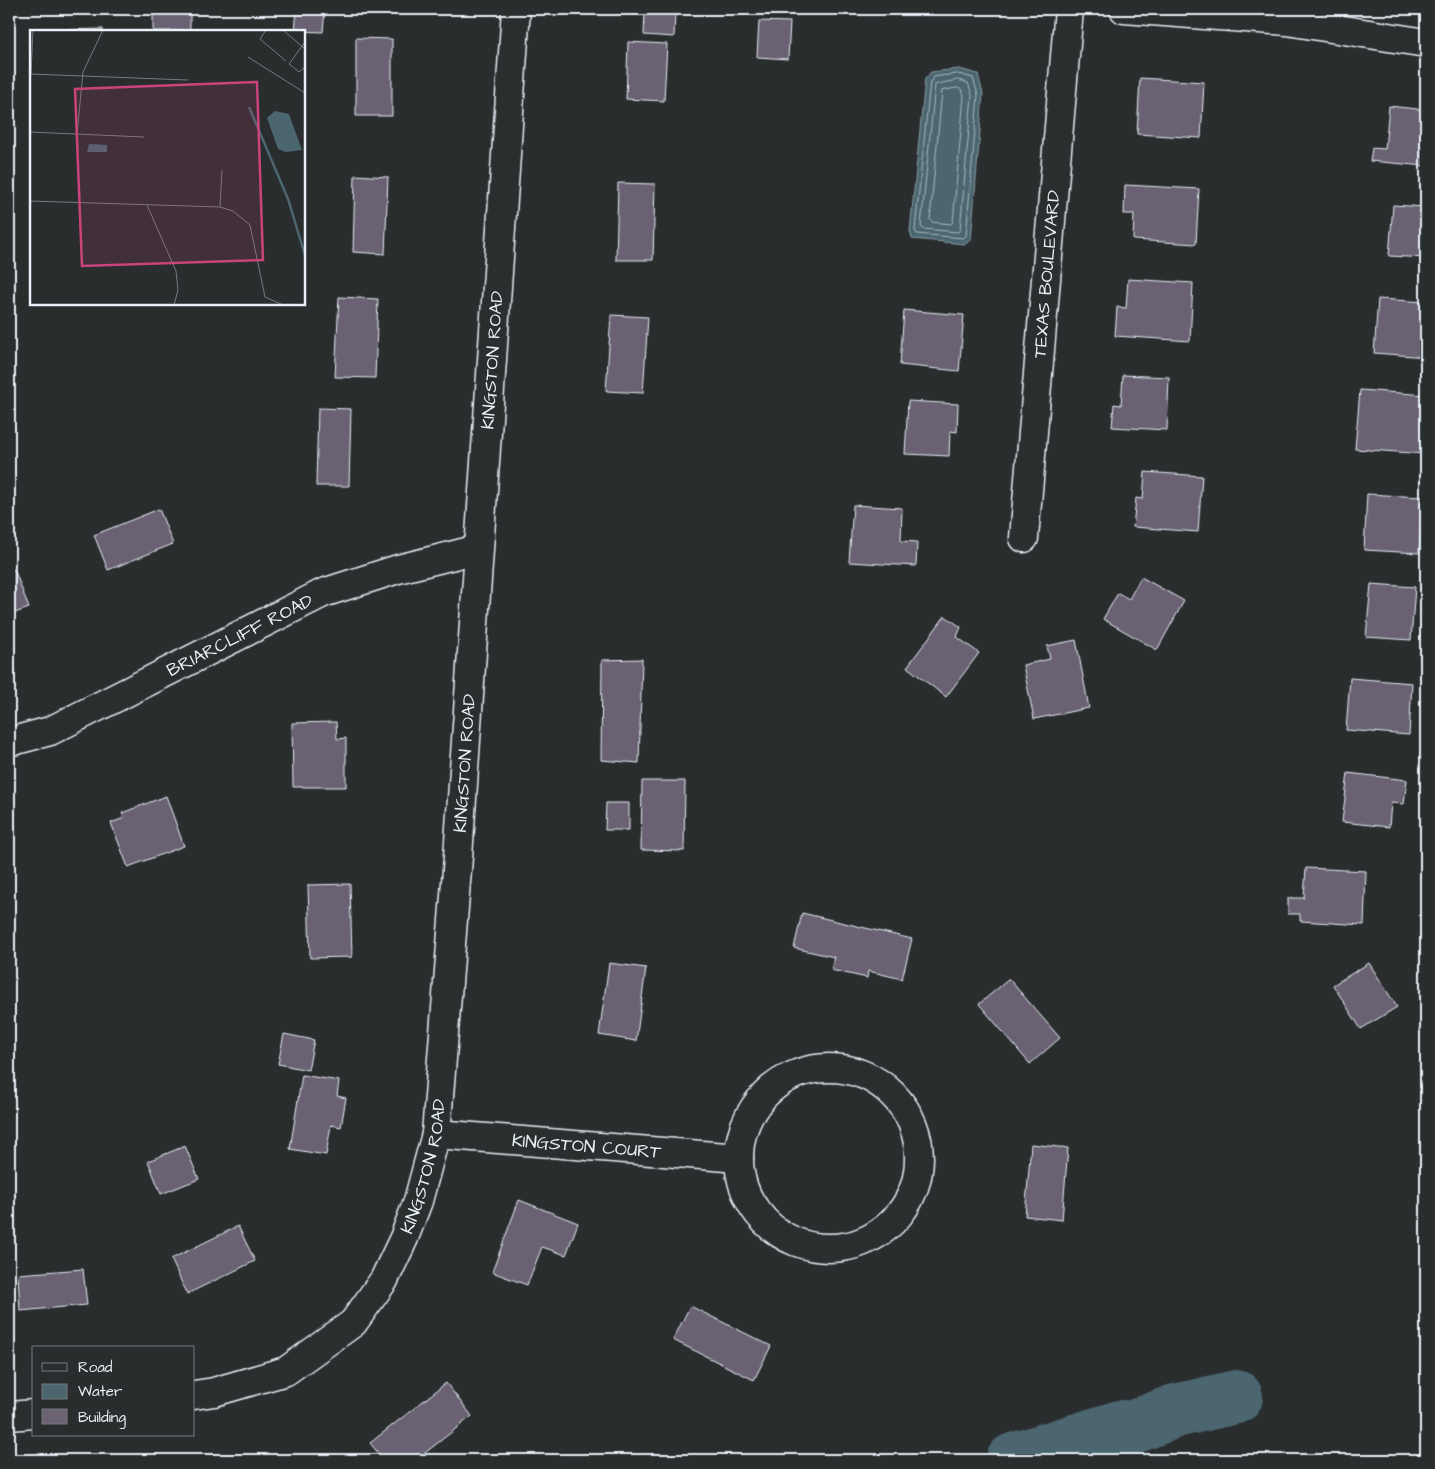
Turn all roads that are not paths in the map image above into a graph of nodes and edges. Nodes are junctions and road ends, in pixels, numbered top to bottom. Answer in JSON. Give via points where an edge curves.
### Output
{"nodes":[{"id":1,"x":516,"y":9,"type":"edge"},
{"id":2,"x":1069,"y":9,"type":"edge"},
{"id":3,"x":1124,"y":9,"type":"edge"},
{"id":4,"x":1426,"y":43,"type":"edge"},
{"id":5,"x":1024,"y":538,"type":"dead end"},
{"id":6,"x":478,"y":549,"type":"junction"},
{"id":7,"x":9,"y":742,"type":"edge"},
{"id":8,"x":436,"y":1134,"type":"junction"},
{"id":9,"x":739,"y":1158,"type":"junction"},
{"id":10,"x":195,"y":1395,"type":"edge"},
{"id":11,"x":32,"y":1414,"type":"edge"},
{"id":12,"x":9,"y":1416,"type":"edge"}],
"edges":[{"from":1,"to":6,"type":"street","name":"KINGSTON ROAD"},
{"from":2,"to":5,"type":"street","name":"TEXAS BOULEVARD"},
{"from":3,"to":4,"type":"street","via":[[1287,21]]},
{"from":6,"to":7,"type":"street","name":"BRIARCLIFF ROAD","via":[[398,569],[323,593],[50,731]]},
{"from":6,"to":8,"type":"street","name":"KINGSTON ROAD"},
{"from":8,"to":9,"type":"street","name":"KINGSTON COURT"},
{"from":8,"to":10,"type":"street","name":"KINGSTON ROAD","via":[[404,1238],[384,1280],[353,1324],[286,1371]]},
{"from":9,"to":9,"type":"street","via":[[744,1189],[759,1216],[782,1236],[811,1247],[826,1248],[842,1248],[872,1238],[896,1219],[912,1192],[918,1162],[915,1132],[902,1106],[882,1085],[857,1072],[829,1067],[793,1076],[776,1085],[756,1105],[742,1130]]},
{"from":11,"to":12,"type":"street"}]}
